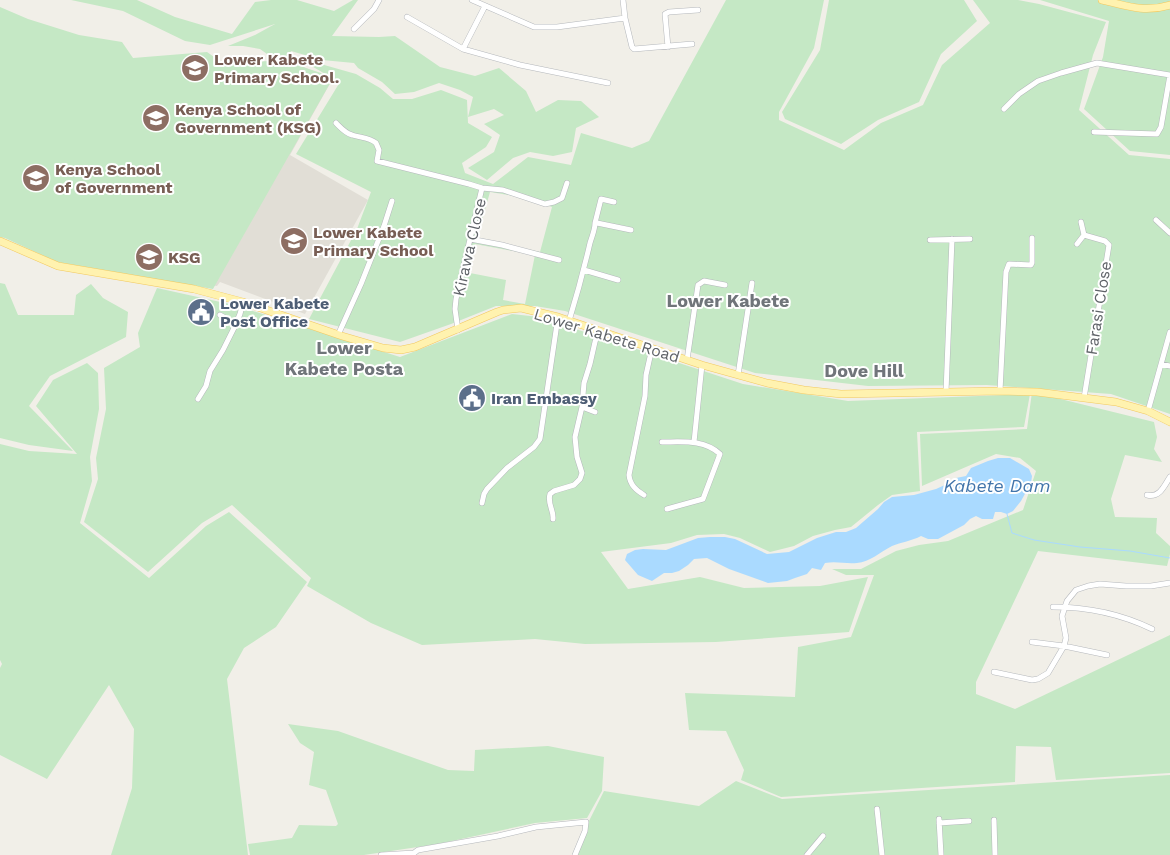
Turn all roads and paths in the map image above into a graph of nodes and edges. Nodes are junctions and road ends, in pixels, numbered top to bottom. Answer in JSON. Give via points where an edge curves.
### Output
{"nodes":[{"id":1,"x":379,"y":0,"type":"edge"},
{"id":2,"x":472,"y":0,"type":"edge"},
{"id":3,"x":623,"y":0,"type":"edge"},
{"id":4,"x":1102,"y":0,"type":"edge"},
{"id":5,"x":1170,"y":5,"type":"edge"},
{"id":6,"x":485,"y":6,"type":"junction"},
{"id":7,"x":698,"y":10,"type":"dead end"},
{"id":8,"x":407,"y":17,"type":"dead end"},
{"id":9,"x":625,"y":18,"type":"junction"},
{"id":10,"x":354,"y":29,"type":"dead end"},
{"id":11,"x":692,"y":44,"type":"dead end"},
{"id":12,"x":668,"y":47,"type":"junction"},
{"id":13,"x":463,"y":49,"type":"junction"},
{"id":14,"x":1170,"y":75,"type":"edge"},
{"id":15,"x":608,"y":83,"type":"dead end"},
{"id":16,"x":1004,"y":109,"type":"dead end"},
{"id":17,"x":336,"y":123,"type":"dead end"},
{"id":18,"x":1094,"y":132,"type":"dead end"},
{"id":19,"x":567,"y":183,"type":"dead end"},
{"id":20,"x":482,"y":188,"type":"junction"},
{"id":21,"x":392,"y":202,"type":"dead end"},
{"id":22,"x":614,"y":202,"type":"dead end"},
{"id":23,"x":1156,"y":220,"type":"dead end"},
{"id":24,"x":1081,"y":222,"type":"dead end"},
{"id":25,"x":595,"y":224,"type":"junction"},
{"id":26,"x":631,"y":230,"type":"dead end"},
{"id":27,"x":1170,"y":233,"type":"edge"},
{"id":28,"x":1084,"y":235,"type":"junction"},
{"id":29,"x":1032,"y":238,"type":"dead end"},
{"id":30,"x":470,"y":239,"type":"junction"},
{"id":31,"x":952,"y":239,"type":"junction"},
{"id":32,"x":970,"y":239,"type":"dead end"},
{"id":33,"x":930,"y":240,"type":"dead end"},
{"id":34,"x":0,"y":241,"type":"edge"},
{"id":35,"x":1077,"y":244,"type":"dead end"},
{"id":36,"x":559,"y":260,"type":"dead end"},
{"id":37,"x":584,"y":270,"type":"junction"},
{"id":38,"x":618,"y":280,"type":"dead end"},
{"id":39,"x":752,"y":283,"type":"dead end"},
{"id":40,"x":725,"y":285,"type":"dead end"},
{"id":41,"x":243,"y":302,"type":"junction"},
{"id":42,"x":220,"y":315,"type":"dead end"},
{"id":43,"x":558,"y":317,"type":"junction"},
{"id":44,"x":569,"y":321,"type":"junction"},
{"id":45,"x":236,"y":324,"type":"junction"},
{"id":46,"x":458,"y":330,"type":"junction"},
{"id":47,"x":599,"y":330,"type":"junction"},
{"id":48,"x":1170,"y":332,"type":"edge"},
{"id":49,"x":338,"y":335,"type":"junction"},
{"id":50,"x":652,"y":348,"type":"junction"},
{"id":51,"x":686,"y":360,"type":"junction"},
{"id":52,"x":1161,"y":364,"type":"junction"},
{"id":53,"x":702,"y":365,"type":"junction"},
{"id":54,"x":1170,"y":366,"type":"edge"},
{"id":55,"x":738,"y":376,"type":"junction"},
{"id":56,"x":1000,"y":391,"type":"junction"},
{"id":57,"x":946,"y":392,"type":"junction"},
{"id":58,"x":1084,"y":398,"type":"junction"},
{"id":59,"x":198,"y":399,"type":"dead end"},
{"id":60,"x":582,"y":407,"type":"junction"},
{"id":61,"x":1148,"y":411,"type":"junction"},
{"id":62,"x":595,"y":412,"type":"dead end"},
{"id":63,"x":1170,"y":422,"type":"edge"},
{"id":64,"x":662,"y":442,"type":"dead end"},
{"id":65,"x":694,"y":442,"type":"junction"},
{"id":66,"x":1170,"y":477,"type":"edge"},
{"id":67,"x":644,"y":495,"type":"dead end"},
{"id":68,"x":1147,"y":495,"type":"dead end"},
{"id":69,"x":482,"y":503,"type":"dead end"},
{"id":70,"x":667,"y":509,"type":"dead end"},
{"id":71,"x":553,"y":519,"type":"dead end"},
{"id":72,"x":1170,"y":583,"type":"edge"},
{"id":73,"x":1053,"y":607,"type":"dead end"},
{"id":74,"x":1065,"y":607,"type":"junction"},
{"id":75,"x":1152,"y":629,"type":"dead end"},
{"id":76,"x":1032,"y":642,"type":"dead end"},
{"id":77,"x":1064,"y":646,"type":"junction"},
{"id":78,"x":1106,"y":655,"type":"dead end"},
{"id":79,"x":994,"y":672,"type":"dead end"},
{"id":80,"x":878,"y":809,"type":"dead end"},
{"id":81,"x":994,"y":820,"type":"dead end"},
{"id":82,"x":969,"y":821,"type":"dead end"},
{"id":83,"x":823,"y":836,"type":"dead end"},
{"id":84,"x":414,"y":854,"type":"edge"},
{"id":85,"x":381,"y":855,"type":"edge"},
{"id":86,"x":575,"y":855,"type":"edge"},
{"id":87,"x":807,"y":855,"type":"edge"},
{"id":88,"x":882,"y":855,"type":"edge"},
{"id":89,"x":941,"y":855,"type":"edge"},
{"id":90,"x":995,"y":855,"type":"edge"}],
"edges":[{"from":1,"to":10,"type":"street"},
{"from":2,"to":6,"type":"street"},
{"from":3,"to":9,"type":"street"},
{"from":4,"to":5,"type":"main road","via":[[1143,9]]},
{"from":6,"to":9,"type":"street","via":[[534,27]]},
{"from":6,"to":13,"type":"street"},
{"from":7,"to":12,"type":"street","via":[[665,14]]},
{"from":8,"to":13,"type":"street"},
{"from":9,"to":12,"type":"street","via":[[632,47]]},
{"from":11,"to":12,"type":"street"},
{"from":13,"to":15,"type":"street","via":[[520,65]]},
{"from":14,"to":16,"type":"street","via":[[1096,63],[1038,81]]},
{"from":14,"to":18,"type":"street","via":[[1157,134]]},
{"from":17,"to":20,"type":"street","name":"Kirawa Close","via":[[352,135],[369,138],[376,143],[379,150],[377,161]]},
{"from":19,"to":20,"type":"street","via":[[562,198],[544,204],[503,190]]},
{"from":20,"to":30,"type":"street","name":"Kirawa Close"},
{"from":21,"to":49,"type":"street"},
{"from":22,"to":25,"type":"street","via":[[601,199]]},
{"from":23,"to":27,"type":"street"},
{"from":24,"to":28,"type":"street"},
{"from":25,"to":26,"type":"street"},
{"from":25,"to":37,"type":"street"},
{"from":28,"to":35,"type":"street"},
{"from":28,"to":58,"type":"street","name":"Farasi Close","via":[[1109,245]]},
{"from":29,"to":56,"type":"street","via":[[1031,265],[1008,264],[1006,272]]},
{"from":30,"to":36,"type":"street"},
{"from":30,"to":46,"type":"street","name":"Kirawa Close","via":[[456,299]]},
{"from":31,"to":32,"type":"street"},
{"from":31,"to":33,"type":"street"},
{"from":31,"to":57,"type":"street"},
{"from":34,"to":41,"type":"main road","name":"Lower Kabete Road","via":[[58,266],[182,286]]},
{"from":37,"to":38,"type":"street"},
{"from":37,"to":44,"type":"street"},
{"from":39,"to":55,"type":"street"},
{"from":40,"to":51,"type":"street","via":[[704,281],[698,285]]},
{"from":41,"to":45,"type":"street"},
{"from":41,"to":49,"type":"main road","name":"Lower Kabete Road"},
{"from":42,"to":45,"type":"street"},
{"from":43,"to":44,"type":"main road","name":"Lower Kabete Road"},
{"from":43,"to":46,"type":"main road","name":"Lower Kabete Road","via":[[521,308],[511,309]]},
{"from":43,"to":69,"type":"street","via":[[540,439],[486,489]]},
{"from":44,"to":47,"type":"main road","name":"Lower Kabete Road"},
{"from":45,"to":59,"type":"street"},
{"from":46,"to":49,"type":"main road","name":"Lower Kabete Road","via":[[401,350]]},
{"from":47,"to":50,"type":"main road","name":"Lower Kabete Road"},
{"from":47,"to":60,"type":"street","via":[[584,382]]},
{"from":48,"to":52,"type":"street"},
{"from":50,"to":51,"type":"main road","name":"Lower Kabete Road"},
{"from":50,"to":67,"type":"street","via":[[629,475],[634,487]]},
{"from":51,"to":53,"type":"main road","name":"Lower Kabete Road"},
{"from":52,"to":54,"type":"street"},
{"from":52,"to":61,"type":"street"},
{"from":53,"to":55,"type":"main road","name":"Lower Kabete Road"},
{"from":53,"to":65,"type":"street"},
{"from":55,"to":57,"type":"main road","name":"Lower Kabete Road","via":[[832,393]]},
{"from":56,"to":57,"type":"main road","name":"Lower Kabete Road"},
{"from":56,"to":58,"type":"main road","name":"Lower Kabete Road"},
{"from":58,"to":61,"type":"main road","name":"Lower Kabete Road"},
{"from":60,"to":62,"type":"street"},
{"from":60,"to":71,"type":"street","via":[[575,437],[576,457],[582,476],[574,485],[550,494]]},
{"from":61,"to":63,"type":"main road","name":"Lower Kabete Road"},
{"from":64,"to":65,"type":"street"},
{"from":65,"to":70,"type":"street","via":[[714,448],[720,454],[705,498]]},
{"from":66,"to":68,"type":"street","via":[[1156,495]]},
{"from":72,"to":74,"type":"street","via":[[1088,586],[1076,590]]},
{"from":73,"to":74,"type":"street"},
{"from":74,"to":75,"type":"street","via":[[1116,615]]},
{"from":74,"to":77,"type":"street","via":[[1062,616],[1066,638]]},
{"from":76,"to":77,"type":"street"},
{"from":77,"to":78,"type":"street"},
{"from":77,"to":79,"type":"street","via":[[1048,673],[1038,679]]},
{"from":80,"to":88,"type":"street"},
{"from":81,"to":90,"type":"street"},
{"from":82,"to":89,"type":"street","via":[[939,821]]},
{"from":83,"to":87,"type":"street"},
{"from":84,"to":85,"type":"street"},
{"from":84,"to":86,"type":"street","via":[[418,850],[536,828],[586,822]]}]}
